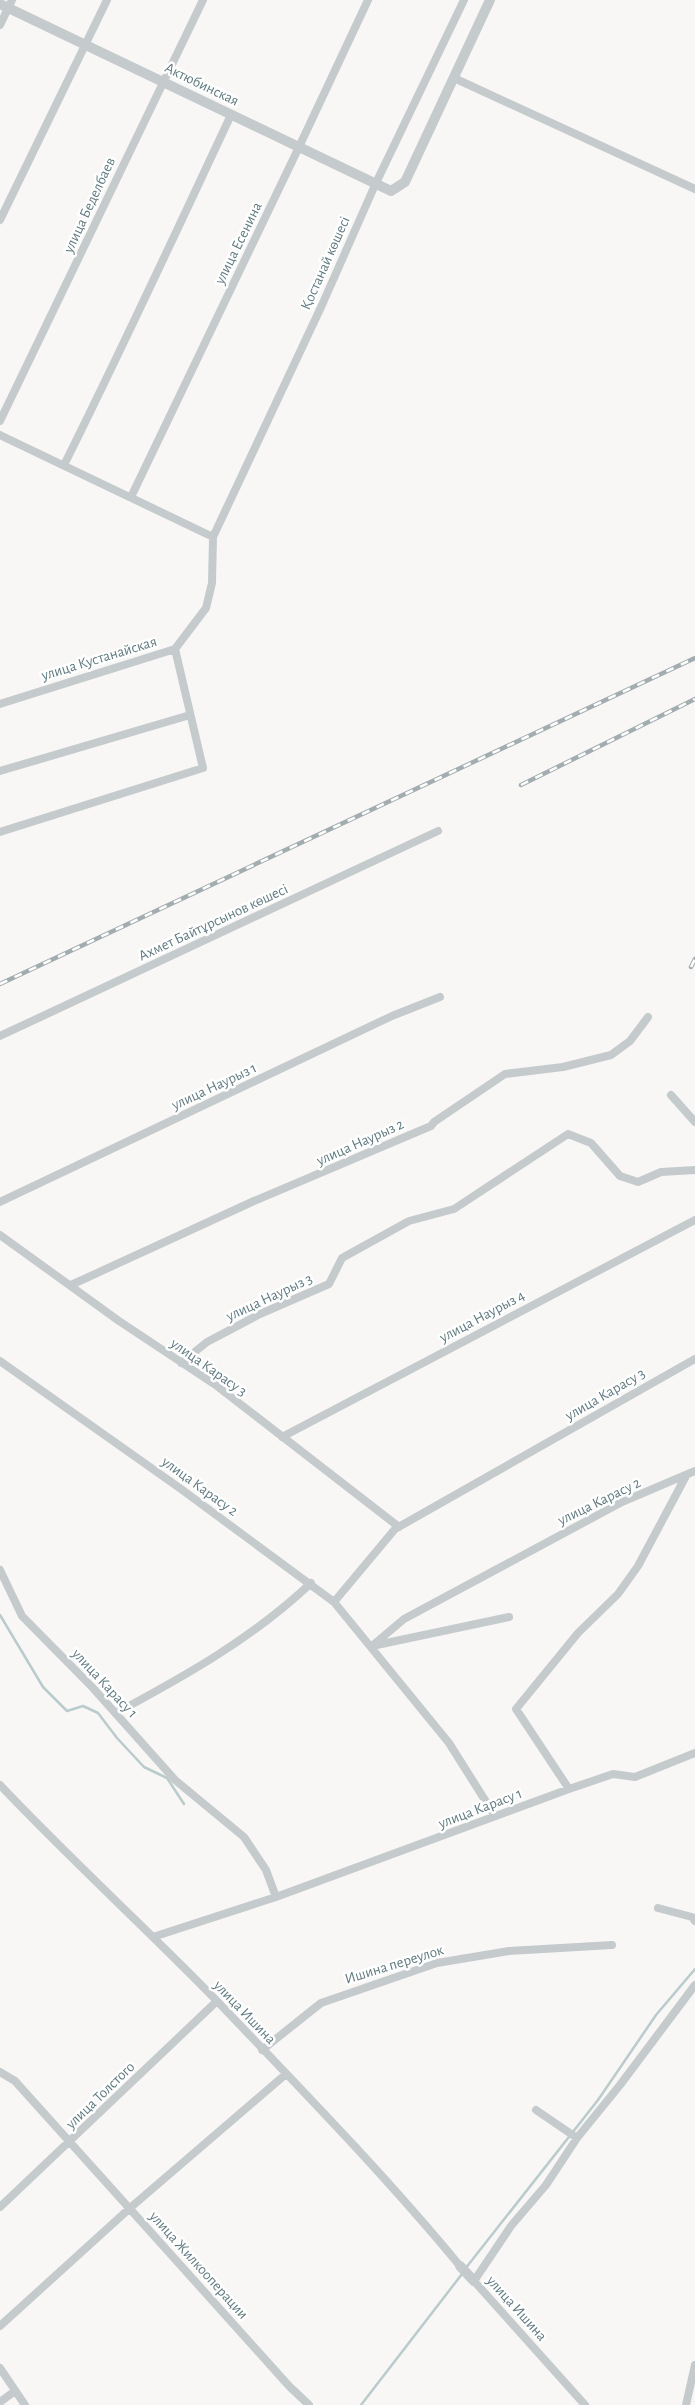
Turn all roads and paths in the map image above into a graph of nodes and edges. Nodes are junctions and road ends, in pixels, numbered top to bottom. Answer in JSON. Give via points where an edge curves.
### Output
{"nodes":[{"id":1,"x":107,"y":0,"type":"edge"},
{"id":2,"x":203,"y":0,"type":"edge"},
{"id":3,"x":368,"y":0,"type":"edge"},
{"id":4,"x":464,"y":0,"type":"edge"},
{"id":5,"x":490,"y":0,"type":"edge"},
{"id":6,"x":7,"y":4,"type":"edge"},
{"id":7,"x":0,"y":25,"type":"edge"},
{"id":8,"x":86,"y":45,"type":"junction"},
{"id":9,"x":454,"y":78,"type":"junction"},
{"id":10,"x":163,"y":81,"type":"junction"},
{"id":11,"x":231,"y":115,"type":"junction"},
{"id":12,"x":300,"y":147,"type":"junction"},
{"id":13,"x":375,"y":185,"type":"junction"},
{"id":14,"x":695,"y":189,"type":"edge"},
{"id":15,"x":0,"y":220,"type":"edge"},
{"id":16,"x":0,"y":421,"type":"edge"},
{"id":17,"x":0,"y":435,"type":"edge"},
{"id":18,"x":64,"y":465,"type":"junction"},
{"id":19,"x":131,"y":497,"type":"junction"},
{"id":20,"x":213,"y":537,"type":"junction"},
{"id":21,"x":175,"y":649,"type":"junction"},
{"id":22,"x":0,"y":704,"type":"edge"},
{"id":23,"x":190,"y":715,"type":"junction"},
{"id":24,"x":0,"y":771,"type":"edge"},
{"id":25,"x":438,"y":831,"type":"dead end"},
{"id":26,"x":0,"y":832,"type":"edge"},
{"id":27,"x":440,"y":997,"type":"dead end"},
{"id":28,"x":648,"y":1017,"type":"dead end"},
{"id":29,"x":0,"y":1036,"type":"edge"},
{"id":30,"x":671,"y":1095,"type":"dead end"},
{"id":31,"x":695,"y":1122,"type":"edge"},
{"id":32,"x":695,"y":1170,"type":"edge"},
{"id":33,"x":0,"y":1202,"type":"edge"},
{"id":34,"x":695,"y":1220,"type":"edge"},
{"id":35,"x":0,"y":1235,"type":"edge"},
{"id":36,"x":70,"y":1286,"type":"junction"},
{"id":37,"x":695,"y":1359,"type":"edge"},
{"id":38,"x":0,"y":1361,"type":"edge"},
{"id":39,"x":181,"y":1363,"type":"junction"},
{"id":40,"x":282,"y":1437,"type":"junction"},
{"id":41,"x":695,"y":1471,"type":"edge"},
{"id":42,"x":686,"y":1476,"type":"junction"},
{"id":43,"x":399,"y":1527,"type":"junction"},
{"id":44,"x":0,"y":1570,"type":"edge"},
{"id":45,"x":310,"y":1583,"type":"junction"},
{"id":46,"x":334,"y":1602,"type":"junction"},
{"id":47,"x":509,"y":1617,"type":"dead end"},
{"id":48,"x":372,"y":1646,"type":"junction"},
{"id":49,"x":116,"y":1714,"type":"junction"},
{"id":50,"x":695,"y":1753,"type":"edge"},
{"id":51,"x":0,"y":1785,"type":"edge"},
{"id":52,"x":569,"y":1789,"type":"junction"},
{"id":53,"x":495,"y":1816,"type":"junction"},
{"id":54,"x":276,"y":1897,"type":"junction"},
{"id":55,"x":658,"y":1908,"type":"dead end"},
{"id":56,"x":695,"y":1921,"type":"edge"},
{"id":57,"x":152,"y":1937,"type":"junction"},
{"id":58,"x":612,"y":1945,"type":"dead end"},
{"id":59,"x":695,"y":1985,"type":"edge"},
{"id":60,"x":217,"y":2001,"type":"junction"},
{"id":61,"x":262,"y":2050,"type":"junction"},
{"id":62,"x":0,"y":2072,"type":"edge"},
{"id":63,"x":286,"y":2074,"type":"junction"},
{"id":64,"x":536,"y":2110,"type":"dead end"},
{"id":65,"x":577,"y":2138,"type":"junction"},
{"id":66,"x":70,"y":2142,"type":"junction"},
{"id":67,"x":0,"y":2208,"type":"edge"},
{"id":68,"x":130,"y":2208,"type":"junction"},
{"id":69,"x":460,"y":2266,"type":"joint"},
{"id":70,"x":474,"y":2281,"type":"junction"},
{"id":71,"x":0,"y":2326,"type":"edge"},
{"id":72,"x":695,"y":2365,"type":"edge"},
{"id":73,"x":0,"y":2368,"type":"edge"},
{"id":74,"x":15,"y":2391,"type":"junction"},
{"id":75,"x":0,"y":2402,"type":"edge"},
{"id":76,"x":25,"y":2405,"type":"edge"},
{"id":77,"x":309,"y":2405,"type":"edge"},
{"id":78,"x":585,"y":2405,"type":"edge"},
{"id":79,"x":686,"y":2405,"type":"edge"}],
"edges":[{"from":1,"to":8,"type":"street"},
{"from":2,"to":10,"type":"street","name":"улица Беделбаев"},
{"from":3,"to":12,"type":"street","name":"улица Есенина"},
{"from":4,"to":13,"type":"street","name":"Қостанай көшесі"},
{"from":5,"to":9,"type":"street"},
{"from":6,"to":7,"type":"street"},
{"from":6,"to":8,"type":"street","name":"Актюбинская"},
{"from":8,"to":10,"type":"street","name":"Актюбинская"},
{"from":8,"to":15,"type":"street"},
{"from":9,"to":13,"type":"street","name":"Актюбинская","via":[[405,182],[391,191]]},
{"from":9,"to":14,"type":"street"},
{"from":10,"to":11,"type":"street","name":"Актюбинская"},
{"from":10,"to":16,"type":"street","name":"улица Беделбаев"},
{"from":11,"to":12,"type":"street","name":"Актюбинская"},
{"from":11,"to":18,"type":"street","via":[[132,330]]},
{"from":12,"to":13,"type":"street","name":"Актюбинская"},
{"from":12,"to":19,"type":"street","name":"улица Есенина"},
{"from":13,"to":20,"type":"street","name":"Қостанай көшесі"},
{"from":17,"to":18,"type":"street"},
{"from":18,"to":19,"type":"street"},
{"from":19,"to":20,"type":"street"},
{"from":20,"to":21,"type":"street","name":"улица Кустанайская","via":[[212,583],[206,608]]},
{"from":21,"to":22,"type":"street","name":"улица Кустанайская"},
{"from":21,"to":23,"type":"street"},
{"from":23,"to":24,"type":"street"},
{"from":23,"to":26,"type":"street","via":[[203,768]]},
{"from":25,"to":29,"type":"street","name":"Ахмет Байтұрсынов көшесі"},
{"from":27,"to":33,"type":"street","name":"улица Наурыз 1","via":[[392,1016]]},
{"from":28,"to":36,"type":"street","name":"улица Наурыз 2","via":[[630,1041],[612,1055],[563,1067],[505,1074],[431,1126],[254,1201]]},
{"from":30,"to":31,"type":"street"},
{"from":32,"to":39,"type":"street","name":"улица Наурыз 3","via":[[661,1172],[638,1182],[620,1176],[590,1143],[568,1134],[454,1209],[408,1221],[342,1258],[329,1284],[260,1314],[207,1342]]},
{"from":34,"to":40,"type":"street","name":"улица Наурыз 4"},
{"from":35,"to":36,"type":"street","name":"улица Карасу 3"},
{"from":36,"to":39,"type":"street","name":"улица Карасу 3"},
{"from":37,"to":43,"type":"street","name":"улица Карасу 3"},
{"from":38,"to":45,"type":"street","name":"улица Карасу 2"},
{"from":39,"to":40,"type":"street","name":"улица Карасу 3","via":[[217,1386]]},
{"from":40,"to":43,"type":"street","name":"улица Карасу 3"},
{"from":41,"to":42,"type":"street","name":"улица Карасу 2"},
{"from":42,"to":48,"type":"street","name":"улица Карасу 2","via":[[622,1502],[404,1619]]},
{"from":42,"to":52,"type":"street","via":[[633,1573],[618,1594],[578,1632],[516,1709]]},
{"from":43,"to":46,"type":"street","name":"улица Карасу 3"},
{"from":44,"to":49,"type":"street","name":"улица Карасу 1","via":[[22,1616]]},
{"from":45,"to":46,"type":"street","name":"улица Карасу 2"},
{"from":45,"to":49,"type":"street","via":[[283,1610],[241,1640],[182,1678]]},
{"from":46,"to":48,"type":"street","name":"улица Карасу 2"},
{"from":47,"to":48,"type":"street"},
{"from":48,"to":53,"type":"street","name":"улица Карасу 2","via":[[450,1743]]},
{"from":49,"to":54,"type":"street","name":"улица Карасу 1","via":[[176,1780],[244,1837],[266,1870]]},
{"from":50,"to":52,"type":"street","name":"улица Карасу 1","via":[[635,1777],[613,1774]]},
{"from":51,"to":57,"type":"street","name":"улица Ишина"},
{"from":52,"to":53,"type":"street","name":"улица Карасу 1"},
{"from":53,"to":54,"type":"street","name":"улица Карасу 1"},
{"from":54,"to":57,"type":"street","name":"улица Карасу 1"},
{"from":55,"to":56,"type":"street","via":[[692,1917]]},
{"from":57,"to":60,"type":"street","name":"улица Ишина"},
{"from":58,"to":61,"type":"street","name":"Ишина переулок","via":[[509,1951],[437,1963],[321,2002]]},
{"from":59,"to":65,"type":"street","name":"улица Ишина"},
{"from":60,"to":61,"type":"street","name":"улица Ишина"},
{"from":60,"to":66,"type":"street","name":"улица Толстого"},
{"from":61,"to":63,"type":"street","name":"улица Ишина"},
{"from":62,"to":66,"type":"street","name":"улица Жилкооперации","via":[[14,2081]]},
{"from":63,"to":68,"type":"street"},
{"from":63,"to":69,"type":"street","name":"улица Ишина","via":[[400,2194]]},
{"from":64,"to":65,"type":"street"},
{"from":65,"to":70,"type":"street","name":"улица Ишина"},
{"from":66,"to":67,"type":"street","name":"улица Толстого"},
{"from":66,"to":68,"type":"street","name":"улица Жилкооперации"},
{"from":68,"to":71,"type":"street"},
{"from":68,"to":77,"type":"street","name":"улица Жилкооперации"},
{"from":69,"to":70,"type":"street"},
{"from":70,"to":78,"type":"street","name":"улица Ишина"},
{"from":72,"to":79,"type":"street"},
{"from":73,"to":74,"type":"street"},
{"from":74,"to":75,"type":"street"},
{"from":74,"to":76,"type":"street"}]}
